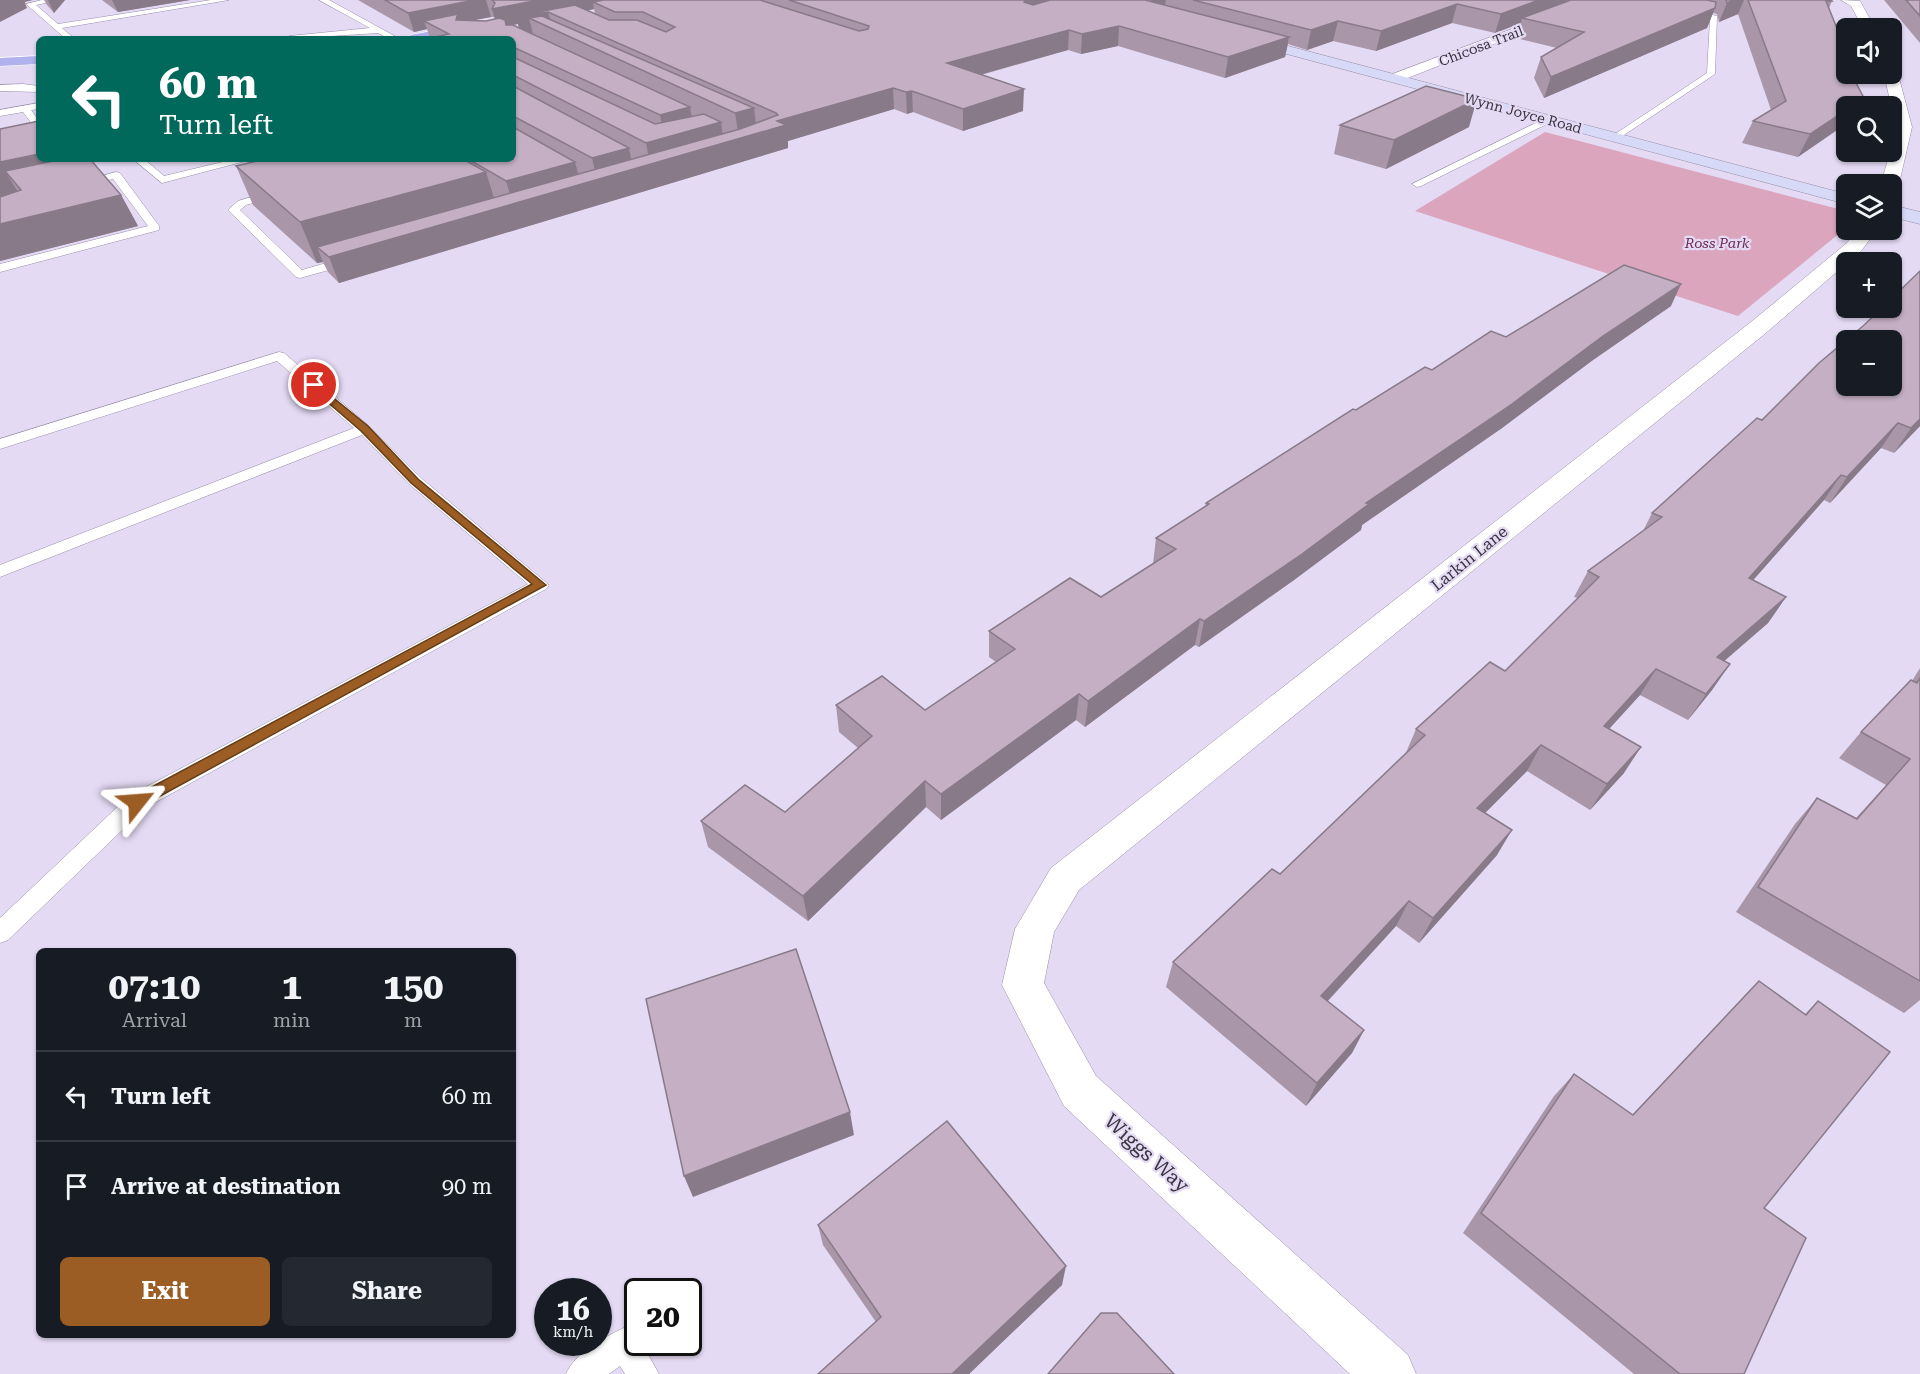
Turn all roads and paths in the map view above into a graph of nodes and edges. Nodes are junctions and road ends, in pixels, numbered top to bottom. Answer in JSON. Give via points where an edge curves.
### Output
{"nodes":[{"id":1,"x":56,"y":0,"type":"edge"},
{"id":2,"x":225,"y":0,"type":"edge"},
{"id":3,"x":323,"y":0,"type":"edge"},
{"id":4,"x":1600,"y":0,"type":"edge"},
{"id":5,"x":1633,"y":0,"type":"edge"},
{"id":6,"x":1847,"y":0,"type":"edge"},
{"id":7,"x":1864,"y":18,"type":"edge"},
{"id":8,"x":490,"y":23,"type":"edge"},
{"id":9,"x":56,"y":27,"type":"junction"},
{"id":10,"x":380,"y":30,"type":"junction"},
{"id":11,"x":1225,"y":34,"type":"edge"},
{"id":12,"x":67,"y":36,"type":"edge"},
{"id":13,"x":319,"y":36,"type":"edge"},
{"id":14,"x":391,"y":36,"type":"edge"},
{"id":15,"x":426,"y":36,"type":"edge"},
{"id":16,"x":36,"y":60,"type":"edge"},
{"id":17,"x":0,"y":62,"type":"edge"},
{"id":18,"x":36,"y":75,"type":"edge"},
{"id":19,"x":1395,"y":78,"type":"junction"},
{"id":20,"x":1,"y":84,"type":"edge"},
{"id":21,"x":1893,"y":84,"type":"edge"},
{"id":22,"x":36,"y":89,"type":"edge"},
{"id":23,"x":36,"y":107,"type":"edge"},
{"id":24,"x":25,"y":109,"type":"junction"},
{"id":25,"x":0,"y":112,"type":"edge"},
{"id":26,"x":1548,"y":120,"type":"junction"},
{"id":27,"x":36,"y":122,"type":"edge"},
{"id":28,"x":36,"y":124,"type":"edge"},
{"id":29,"x":18,"y":127,"type":"edge"},
{"id":30,"x":1615,"y":138,"type":"junction"},
{"id":31,"x":141,"y":162,"type":"edge"},
{"id":32,"x":236,"y":162,"type":"edge"},
{"id":33,"x":1892,"y":174,"type":"edge"},
{"id":34,"x":1417,"y":184,"type":"dead end"},
{"id":35,"x":70,"y":185,"type":"edge"},
{"id":36,"x":291,"y":189,"type":"edge"},
{"id":37,"x":1836,"y":196,"type":"edge"},
{"id":38,"x":1902,"y":214,"type":"edge"},
{"id":39,"x":1920,"y":218,"type":"edge"},
{"id":40,"x":1859,"y":240,"type":"edge"},
{"id":41,"x":356,"y":258,"type":"edge"},
{"id":42,"x":0,"y":268,"type":"edge"},
{"id":43,"x":364,"y":429,"type":"junction"},
{"id":44,"x":0,"y":444,"type":"edge"},
{"id":45,"x":0,"y":571,"type":"edge"},
{"id":46,"x":1065,"y":879,"type":"joint"},
{"id":47,"x":0,"y":933,"type":"edge"},
{"id":48,"x":582,"y":1374,"type":"edge"},
{"id":49,"x":643,"y":1374,"type":"edge"},
{"id":50,"x":1389,"y":1374,"type":"edge"}],
"edges":[{"from":1,"to":9,"type":"lane","via":[[30,4]]},
{"from":2,"to":9,"type":"lane"},
{"from":3,"to":10,"type":"lane"},
{"from":4,"to":19,"type":"street","name":"Chicosa Trail"},
{"from":5,"to":30,"type":"lane","via":[[1714,18],[1711,74]]},
{"from":6,"to":7,"type":"street","via":[[1856,4]]},
{"from":8,"to":15,"type":"main road"},
{"from":9,"to":12,"type":"lane"},
{"from":10,"to":13,"type":"lane"},
{"from":10,"to":14,"type":"lane"},
{"from":11,"to":19,"type":"street","name":"Wynn Joyce Road"},
{"from":16,"to":17,"type":"main road"},
{"from":18,"to":20,"type":"main road"},
{"from":19,"to":26,"type":"street","name":"Wynn Joyce Road"},
{"from":20,"to":22,"type":"lane"},
{"from":21,"to":33,"type":"street","via":[[1904,127]]},
{"from":23,"to":24,"type":"lane"},
{"from":24,"to":25,"type":"lane"},
{"from":24,"to":27,"type":"lane"},
{"from":26,"to":30,"type":"street","name":"Wynn Joyce Road"},
{"from":26,"to":34,"type":"lane"},
{"from":28,"to":29,"type":"street"},
{"from":30,"to":37,"type":"street","name":"Wynn Joyce Road"},
{"from":31,"to":32,"type":"lane","via":[[162,180]]},
{"from":35,"to":42,"type":"lane","via":[[116,175],[155,228]]},
{"from":36,"to":41,"type":"lane","via":[[242,203],[234,210],[300,274]]},
{"from":38,"to":39,"type":"street"},
{"from":40,"to":46,"type":"street","name":"Larkin Lane","via":[[1759,327]]},
{"from":43,"to":44,"type":"lane","via":[[279,356]]},
{"from":43,"to":45,"type":"lane"},
{"from":43,"to":47,"type":"lane","via":[[414,481],[540,585],[137,802]]},
{"from":46,"to":50,"type":"street","name":"Wiggs Way","via":[[1035,928],[1023,984],[1080,1091]]},
{"from":48,"to":49,"type":"lane","via":[[624,1344]]}]}
